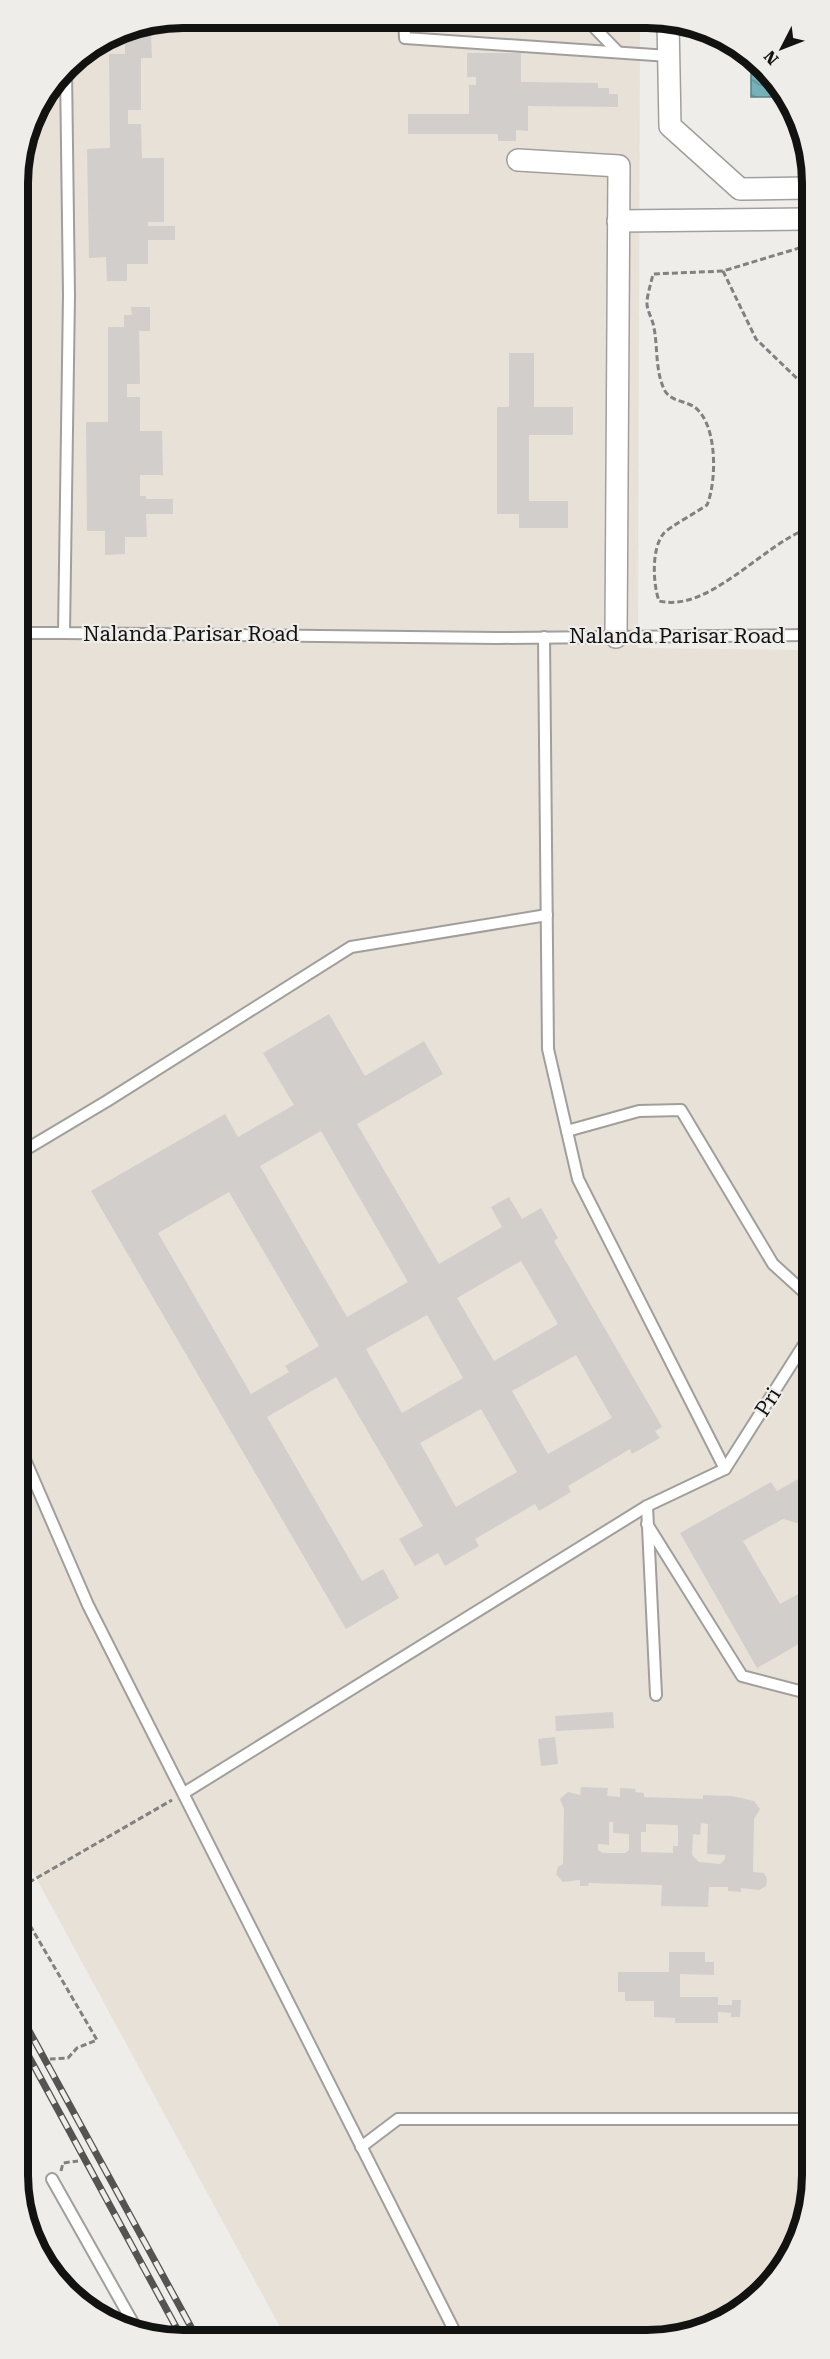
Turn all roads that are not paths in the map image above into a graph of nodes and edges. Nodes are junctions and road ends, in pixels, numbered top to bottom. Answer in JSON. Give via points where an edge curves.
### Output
{"nodes":[{"id":1,"x":595,"y":28,"type":"edge"},
{"id":2,"x":404,"y":29,"type":"edge"},
{"id":3,"x":668,"y":30,"type":"edge"},
{"id":4,"x":618,"y":52,"type":"junction"},
{"id":5,"x":669,"y":56,"type":"junction"},
{"id":6,"x":66,"y":82,"type":"edge"},
{"id":7,"x":518,"y":160,"type":"dead end"},
{"id":8,"x":802,"y":188,"type":"edge"},
{"id":9,"x":802,"y":219,"type":"edge"},
{"id":10,"x":618,"y":221,"type":"junction"},
{"id":11,"x":29,"y":633,"type":"edge"},
{"id":12,"x":64,"y":633,"type":"junction"},
{"id":13,"x":802,"y":635,"type":"edge"},
{"id":14,"x":544,"y":637,"type":"junction"},
{"id":15,"x":616,"y":637,"type":"junction"},
{"id":16,"x":547,"y":915,"type":"junction"},
{"id":17,"x":567,"y":1131,"type":"junction"},
{"id":18,"x":29,"y":1148,"type":"edge"},
{"id":19,"x":801,"y":1288,"type":"edge"},
{"id":20,"x":801,"y":1349,"type":"edge"},
{"id":21,"x":29,"y":1469,"type":"edge"},
{"id":22,"x":725,"y":1469,"type":"junction"},
{"id":23,"x":646,"y":1506,"type":"junction"},
{"id":24,"x":647,"y":1524,"type":"junction"},
{"id":25,"x":801,"y":1691,"type":"edge"},
{"id":26,"x":656,"y":1695,"type":"dead end"},
{"id":27,"x":184,"y":1793,"type":"junction"},
{"id":28,"x":801,"y":2119,"type":"edge"},
{"id":29,"x":361,"y":2147,"type":"junction"},
{"id":30,"x":52,"y":2179,"type":"road end"},
{"id":31,"x":132,"y":2322,"type":"edge"},
{"id":32,"x":454,"y":2330,"type":"edge"}],
"edges":[{"from":1,"to":4,"type":"lane"},
{"from":2,"to":4,"type":"lane","via":[[405,38]]},
{"from":3,"to":5,"type":"street"},
{"from":4,"to":5,"type":"lane"},
{"from":5,"to":8,"type":"street","via":[[670,126],[740,189]]},
{"from":6,"to":12,"type":"lane","name":"Nalanda Parisar Road","via":[[69,295]]},
{"from":7,"to":10,"type":"street","via":[[619,166]]},
{"from":9,"to":10,"type":"street"},
{"from":10,"to":15,"type":"street"},
{"from":11,"to":12,"type":"lane"},
{"from":12,"to":14,"type":"lane","name":"Nalanda Parisar Road"},
{"from":13,"to":15,"type":"lane","name":"Nalanda Parisar Road"},
{"from":14,"to":15,"type":"lane","name":"Nalanda Parisar Road"},
{"from":14,"to":16,"type":"lane"},
{"from":16,"to":17,"type":"lane","via":[[548,1049]]},
{"from":16,"to":18,"type":"lane","via":[[351,947]]},
{"from":17,"to":19,"type":"lane","via":[[639,1111],[681,1110],[773,1264]]},
{"from":17,"to":22,"type":"lane","via":[[578,1179]]},
{"from":20,"to":22,"type":"lane","name":"Pri"},
{"from":21,"to":27,"type":"lane","via":[[88,1605]]},
{"from":22,"to":23,"type":"lane"},
{"from":23,"to":24,"type":"lane"},
{"from":23,"to":27,"type":"lane"},
{"from":24,"to":25,"type":"lane","via":[[742,1676]]},
{"from":24,"to":26,"type":"lane"},
{"from":27,"to":29,"type":"lane"},
{"from":28,"to":29,"type":"lane","via":[[398,2120]]},
{"from":29,"to":32,"type":"lane"},
{"from":30,"to":31,"type":"lane"}]}
